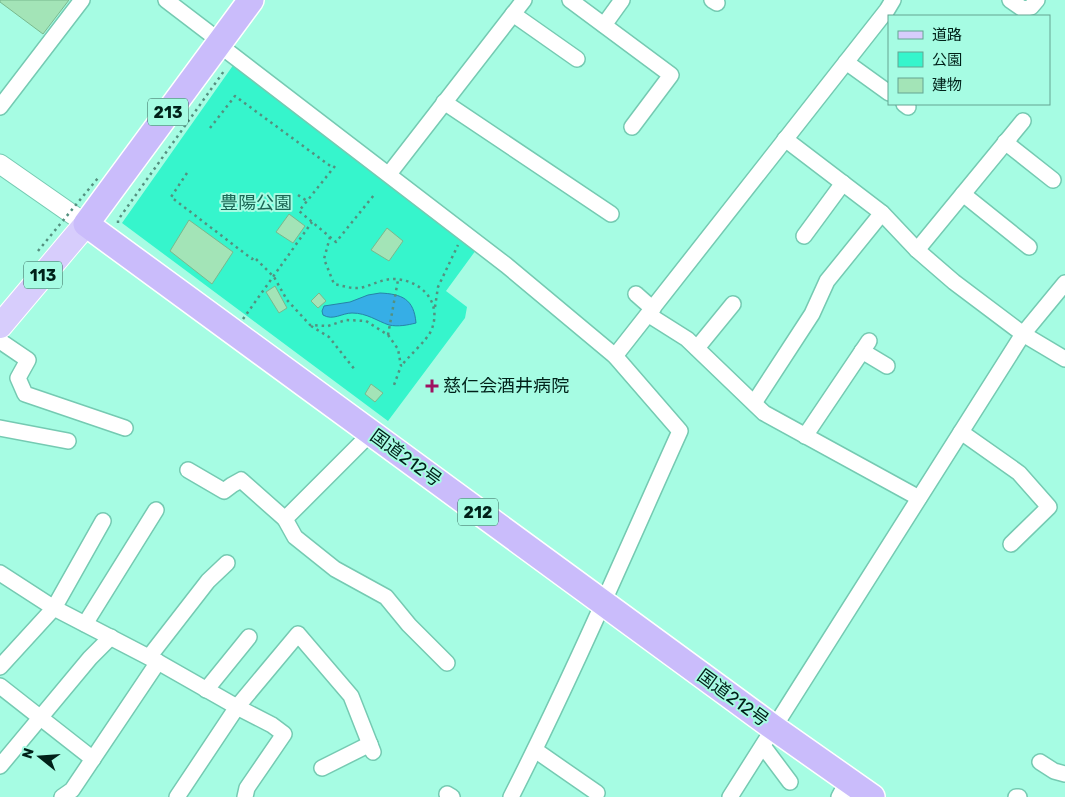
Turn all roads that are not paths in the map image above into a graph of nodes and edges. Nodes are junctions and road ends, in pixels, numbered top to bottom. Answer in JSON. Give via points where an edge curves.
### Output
{"nodes":[{"id":1,"x":82,"y":0,"type":"edge"},
{"id":2,"x":166,"y":0,"type":"edge"},
{"id":3,"x":251,"y":0,"type":"edge"},
{"id":4,"x":524,"y":0,"type":"edge"},
{"id":5,"x":570,"y":0,"type":"edge"},
{"id":6,"x":622,"y":0,"type":"edge"},
{"id":7,"x":893,"y":0,"type":"edge"},
{"id":8,"x":1010,"y":0,"type":"edge"},
{"id":9,"x":1037,"y":0,"type":"edge"},
{"id":10,"x":513,"y":14,"type":"junction"},
{"id":11,"x":604,"y":25,"type":"junction"},
{"id":12,"x":222,"y":51,"type":"junction"},
{"id":13,"x":577,"y":59,"type":"dead end"},
{"id":14,"x":846,"y":62,"type":"junction"},
{"id":15,"x":888,"y":92,"type":"edge"},
{"id":16,"x":444,"y":102,"type":"junction"},
{"id":17,"x":0,"y":107,"type":"edge"},
{"id":18,"x":1023,"y":121,"type":"dead end"},
{"id":19,"x":632,"y":127,"type":"dead end"},
{"id":20,"x":785,"y":140,"type":"junction"},
{"id":21,"x":1005,"y":142,"type":"junction"},
{"id":22,"x":0,"y":164,"type":"edge"},
{"id":23,"x":389,"y":174,"type":"junction"},
{"id":24,"x":1053,"y":180,"type":"dead end"},
{"id":25,"x":843,"y":184,"type":"junction"},
{"id":26,"x":963,"y":194,"type":"junction"},
{"id":27,"x":882,"y":213,"type":"junction"},
{"id":28,"x":611,"y":214,"type":"dead end"},
{"id":29,"x":86,"y":224,"type":"junction"},
{"id":30,"x":804,"y":236,"type":"dead end"},
{"id":31,"x":1029,"y":247,"type":"dead end"},
{"id":32,"x":917,"y":250,"type":"junction"},
{"id":33,"x":1065,"y":283,"type":"edge"},
{"id":34,"x":636,"y":294,"type":"dead end"},
{"id":35,"x":733,"y":304,"type":"dead end"},
{"id":36,"x":651,"y":312,"type":"junction"},
{"id":37,"x":0,"y":326,"type":"edge"},
{"id":38,"x":1023,"y":334,"type":"junction"},
{"id":39,"x":0,"y":341,"type":"edge"},
{"id":40,"x":697,"y":348,"type":"junction"},
{"id":41,"x":615,"y":356,"type":"junction"},
{"id":42,"x":1065,"y":359,"type":"edge"},
{"id":43,"x":887,"y":366,"type":"dead end"},
{"id":44,"x":754,"y":403,"type":"junction"},
{"id":45,"x":0,"y":428,"type":"edge"},
{"id":46,"x":125,"y":428,"type":"dead end"},
{"id":47,"x":961,"y":432,"type":"junction"},
{"id":48,"x":370,"y":433,"type":"junction"},
{"id":49,"x":805,"y":436,"type":"junction"},
{"id":50,"x":68,"y":441,"type":"dead end"},
{"id":51,"x":188,"y":470,"type":"dead end"},
{"id":52,"x":919,"y":498,"type":"junction"},
{"id":53,"x":156,"y":510,"type":"dead end"},
{"id":54,"x":285,"y":519,"type":"junction"},
{"id":55,"x":103,"y":522,"type":"dead end"},
{"id":56,"x":1011,"y":544,"type":"dead end"},
{"id":57,"x":226,"y":562,"type":"dead end"},
{"id":58,"x":0,"y":573,"type":"edge"},
{"id":59,"x":603,"y":603,"type":"junction"},
{"id":60,"x":54,"y":608,"type":"junction"},
{"id":61,"x":85,"y":624,"type":"junction"},
{"id":62,"x":111,"y":637,"type":"junction"},
{"id":63,"x":248,"y":637,"type":"dead end"},
{"id":64,"x":153,"y":660,"type":"junction"},
{"id":65,"x":447,"y":663,"type":"dead end"},
{"id":66,"x":0,"y":667,"type":"edge"},
{"id":67,"x":0,"y":686,"type":"edge"},
{"id":68,"x":206,"y":690,"type":"junction"},
{"id":69,"x":237,"y":708,"type":"junction"},
{"id":70,"x":40,"y":718,"type":"junction"},
{"id":71,"x":769,"y":737,"type":"junction"},
{"id":72,"x":535,"y":750,"type":"junction"},
{"id":73,"x":93,"y":760,"type":"junction"},
{"id":74,"x":1040,"y":762,"type":"dead end"},
{"id":75,"x":0,"y":766,"type":"edge"},
{"id":76,"x":322,"y":768,"type":"dead end"},
{"id":77,"x":1065,"y":774,"type":"edge"},
{"id":78,"x":790,"y":782,"type":"dead end"},
{"id":79,"x":844,"y":789,"type":"edge"},
{"id":80,"x":597,"y":793,"type":"dead end"},
{"id":81,"x":72,"y":795,"type":"edge"},
{"id":82,"x":177,"y":797,"type":"edge"},
{"id":83,"x":245,"y":797,"type":"edge"},
{"id":84,"x":511,"y":797,"type":"edge"},
{"id":85,"x":730,"y":797,"type":"edge"},
{"id":86,"x":872,"y":797,"type":"edge"}],
"edges":[{"from":1,"to":17,"type":"street"},
{"from":2,"to":12,"type":"street"},
{"from":3,"to":12,"type":"highway","number":"213"},
{"from":4,"to":10,"type":"street"},
{"from":5,"to":11,"type":"street"},
{"from":6,"to":11,"type":"street"},
{"from":7,"to":14,"type":"street"},
{"from":8,"to":9,"type":"street","via":[[1023,8],[1031,7]]},
{"from":10,"to":13,"type":"street"},
{"from":10,"to":16,"type":"street"},
{"from":11,"to":19,"type":"street","via":[[671,75]]},
{"from":12,"to":23,"type":"street"},
{"from":12,"to":29,"type":"highway","number":"213"},
{"from":14,"to":15,"type":"street"},
{"from":14,"to":20,"type":"street"},
{"from":16,"to":23,"type":"street"},
{"from":16,"to":28,"type":"street"},
{"from":18,"to":21,"type":"street"},
{"from":20,"to":25,"type":"street"},
{"from":20,"to":36,"type":"street"},
{"from":21,"to":24,"type":"street"},
{"from":21,"to":26,"type":"street"},
{"from":22,"to":29,"type":"street"},
{"from":23,"to":41,"type":"street","via":[[506,265]]},
{"from":25,"to":27,"type":"street"},
{"from":25,"to":30,"type":"street"},
{"from":26,"to":31,"type":"street"},
{"from":26,"to":32,"type":"street"},
{"from":27,"to":32,"type":"street"},
{"from":27,"to":44,"type":"street","via":[[828,281],[812,314]]},
{"from":29,"to":37,"type":"main road","number":"113"},
{"from":29,"to":48,"type":"highway","name":"国道212号","number":"212"},
{"from":32,"to":38,"type":"street"},
{"from":33,"to":38,"type":"street"},
{"from":34,"to":36,"type":"street"},
{"from":35,"to":40,"type":"street"},
{"from":36,"to":40,"type":"street"},
{"from":36,"to":41,"type":"street"},
{"from":38,"to":42,"type":"street"},
{"from":38,"to":47,"type":"street"},
{"from":39,"to":46,"type":"street","via":[[28,360],[18,378],[24,394]]},
{"from":40,"to":44,"type":"street"},
{"from":41,"to":59,"type":"street","via":[[680,431]]},
{"from":43,"to":49,"type":"street","via":[[866,346]]},
{"from":44,"to":49,"type":"street","via":[[764,413]]},
{"from":45,"to":50,"type":"street"},
{"from":47,"to":52,"type":"street"},
{"from":47,"to":56,"type":"street","via":[[1019,473],[1049,508]]},
{"from":48,"to":54,"type":"street"},
{"from":48,"to":59,"type":"highway","name":"国道212号","number":"212"},
{"from":49,"to":52,"type":"street"},
{"from":51,"to":54,"type":"street","via":[[224,491],[241,480]]},
{"from":52,"to":71,"type":"street"},
{"from":53,"to":61,"type":"street"},
{"from":54,"to":65,"type":"street","via":[[295,537],[335,569],[386,597]]},
{"from":55,"to":60,"type":"street"},
{"from":57,"to":64,"type":"street"},
{"from":58,"to":60,"type":"street"},
{"from":59,"to":71,"type":"highway","name":"国道212号","number":"212"},
{"from":59,"to":72,"type":"street"},
{"from":60,"to":61,"type":"street"},
{"from":60,"to":66,"type":"street"},
{"from":61,"to":62,"type":"street"},
{"from":62,"to":64,"type":"street"},
{"from":62,"to":70,"type":"street"},
{"from":63,"to":68,"type":"street"},
{"from":64,"to":68,"type":"street"},
{"from":64,"to":73,"type":"street"},
{"from":67,"to":70,"type":"street"},
{"from":68,"to":69,"type":"street"},
{"from":69,"to":76,"type":"street","via":[[298,634],[351,696],[372,748]]},
{"from":69,"to":82,"type":"street"},
{"from":69,"to":83,"type":"street","via":[[284,734],[247,788]]},
{"from":70,"to":73,"type":"street"},
{"from":70,"to":75,"type":"street"},
{"from":71,"to":78,"type":"street"},
{"from":71,"to":79,"type":"highway","name":"国道212号","number":"212"},
{"from":71,"to":85,"type":"street"},
{"from":72,"to":80,"type":"street"},
{"from":72,"to":84,"type":"street"},
{"from":73,"to":81,"type":"street"},
{"from":74,"to":77,"type":"street"},
{"from":79,"to":86,"type":"highway","name":"国道212号","number":"212"}]}
